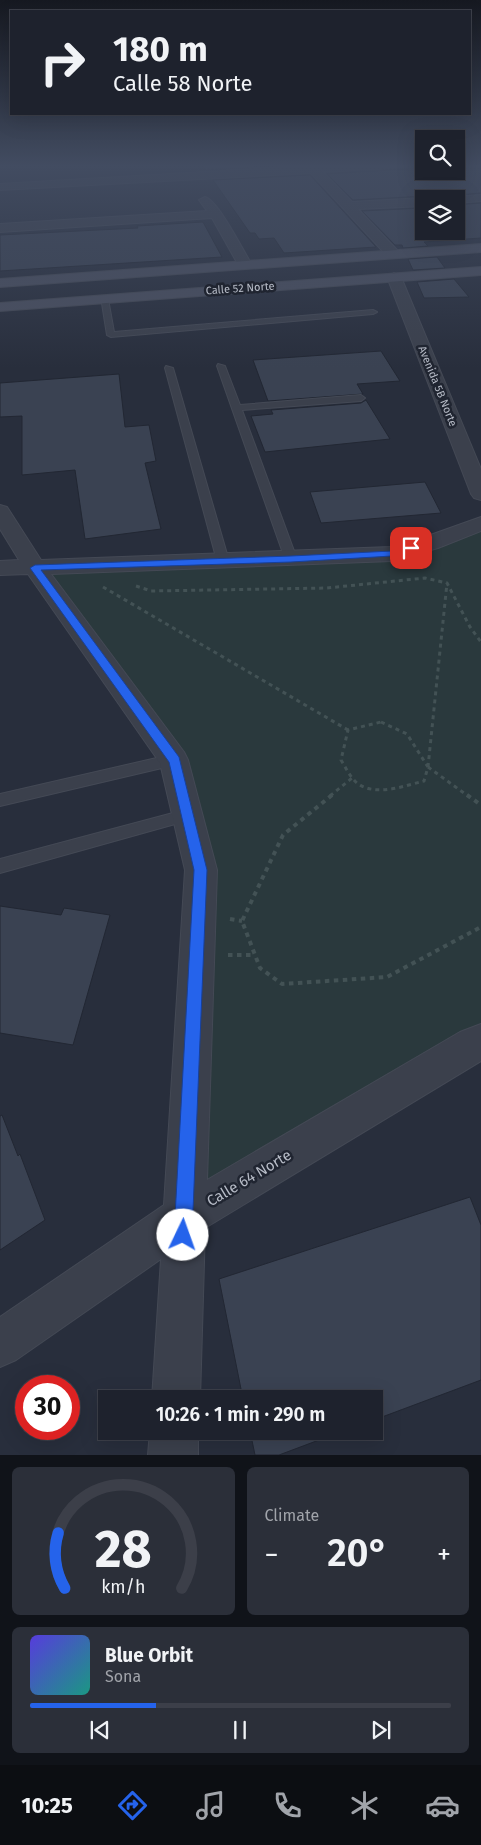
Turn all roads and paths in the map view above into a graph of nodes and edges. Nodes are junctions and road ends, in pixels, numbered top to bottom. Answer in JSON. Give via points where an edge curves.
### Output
{"nodes":[{"id":1,"x":226,"y":232,"type":"edge"},
{"id":2,"x":373,"y":232,"type":"edge"},
{"id":3,"x":481,"y":248,"type":"edge"},
{"id":4,"x":393,"y":254,"type":"junction"},
{"id":5,"x":244,"y":265,"type":"junction"},
{"id":6,"x":199,"y":268,"type":"junction"},
{"id":7,"x":481,"y":271,"type":"edge"},
{"id":8,"x":114,"y":274,"type":"junction"},
{"id":9,"x":394,"y":277,"type":"junction"},
{"id":10,"x":0,"y":283,"type":"edge"},
{"id":11,"x":205,"y":291,"type":"junction"},
{"id":12,"x":110,"y":299,"type":"junction"},
{"id":13,"x":0,"y":307,"type":"edge"},
{"id":14,"x":373,"y":312,"type":"dead end"},
{"id":15,"x":221,"y":366,"type":"dead end"},
{"id":16,"x":168,"y":368,"type":"dead end"},
{"id":17,"x":361,"y":398,"type":"dead end"},
{"id":18,"x":238,"y":408,"type":"junction"},
{"id":19,"x":481,"y":494,"type":"edge"},
{"id":20,"x":0,"y":511,"type":"edge"},
{"id":21,"x":481,"y":523,"type":"edge"},
{"id":22,"x":291,"y":559,"type":"junction"},
{"id":23,"x":222,"y":561,"type":"junction"},
{"id":24,"x":0,"y":568,"type":"edge"},
{"id":25,"x":35,"y":568,"type":"junction"},
{"id":26,"x":114,"y":572,"type":"junction"},
{"id":27,"x":447,"y":582,"type":"junction"},
{"id":28,"x":481,"y":642,"type":"edge"},
{"id":29,"x":348,"y":730,"type":"junction"},
{"id":30,"x":174,"y":760,"type":"junction"},
{"id":31,"x":428,"y":767,"type":"junction"},
{"id":32,"x":352,"y":778,"type":"junction"},
{"id":33,"x":0,"y":800,"type":"edge"},
{"id":34,"x":481,"y":805,"type":"edge"},
{"id":35,"x":188,"y":815,"type":"junction"},
{"id":36,"x":0,"y":866,"type":"edge"},
{"id":37,"x":481,"y":927,"type":"edge"},
{"id":38,"x":481,"y":1042,"type":"edge"},
{"id":39,"x":184,"y":1217,"type":"junction"},
{"id":40,"x":0,"y":1344,"type":"edge"},
{"id":41,"x":176,"y":1390,"type":"edge"},
{"id":42,"x":174,"y":1440,"type":"edge"},
{"id":43,"x":173,"y":1455,"type":"edge"}],
"edges":[{"from":1,"to":5,"type":"street"},
{"from":2,"to":4,"type":"street"},
{"from":3,"to":4,"type":"main road","name":"Calle 52 Norte"},
{"from":4,"to":5,"type":"main road","name":"Calle 52 Norte"},
{"from":5,"to":6,"type":"main road","name":"Calle 52 Norte"},
{"from":6,"to":8,"type":"main road","name":"Calle 52 Norte"},
{"from":6,"to":11,"type":"main road","via":[[177,274],[173,281],[187,290]]},
{"from":7,"to":9,"type":"main road","name":"Calle 52 Norte"},
{"from":8,"to":10,"type":"main road","name":"Calle 52 Norte"},
{"from":8,"to":12,"type":"main road","via":[[133,278],[140,286],[130,294]]},
{"from":9,"to":11,"type":"main road","name":"Calle 52 Norte"},
{"from":9,"to":19,"type":"street","name":"Avenida 5B Norte"},
{"from":11,"to":12,"type":"main road","name":"Calle 52 Norte"},
{"from":12,"to":13,"type":"main road","name":"Calle 52 Norte"},
{"from":12,"to":14,"type":"lane","via":[[111,335]]},
{"from":15,"to":18,"type":"lane"},
{"from":16,"to":23,"type":"lane"},
{"from":17,"to":18,"type":"lane"},
{"from":18,"to":22,"type":"lane"},
{"from":20,"to":25,"type":"street"},
{"from":21,"to":22,"type":"street","via":[[392,554]]},
{"from":22,"to":23,"type":"street"},
{"from":23,"to":26,"type":"street"},
{"from":24,"to":25,"type":"street"},
{"from":25,"to":26,"type":"street"},
{"from":25,"to":30,"type":"street"},
{"from":26,"to":27,"type":"path","via":[[151,592],[327,588],[425,578]]},
{"from":26,"to":29,"type":"path","via":[[100,585]]},
{"from":27,"to":28,"type":"path"},
{"from":27,"to":31,"type":"path"},
{"from":29,"to":31,"type":"path","via":[[381,722],[407,734]]},
{"from":29,"to":32,"type":"path","via":[[341,760]]},
{"from":30,"to":33,"type":"lane"},
{"from":30,"to":35,"type":"street"},
{"from":31,"to":32,"type":"path","via":[[424,781],[392,789],[370,789]]},
{"from":31,"to":34,"type":"path"},
{"from":32,"to":37,"type":"path","via":[[283,835],[242,921],[260,968],[282,984],[387,977]]},
{"from":35,"to":36,"type":"lane"},
{"from":35,"to":39,"type":"street","via":[[201,870]]},
{"from":38,"to":39,"type":"street","name":"Calle 64 Norte"},
{"from":39,"to":40,"type":"street","name":"Calle 64 Norte"},
{"from":39,"to":41,"type":"street"},
{"from":42,"to":43,"type":"street"}]}
